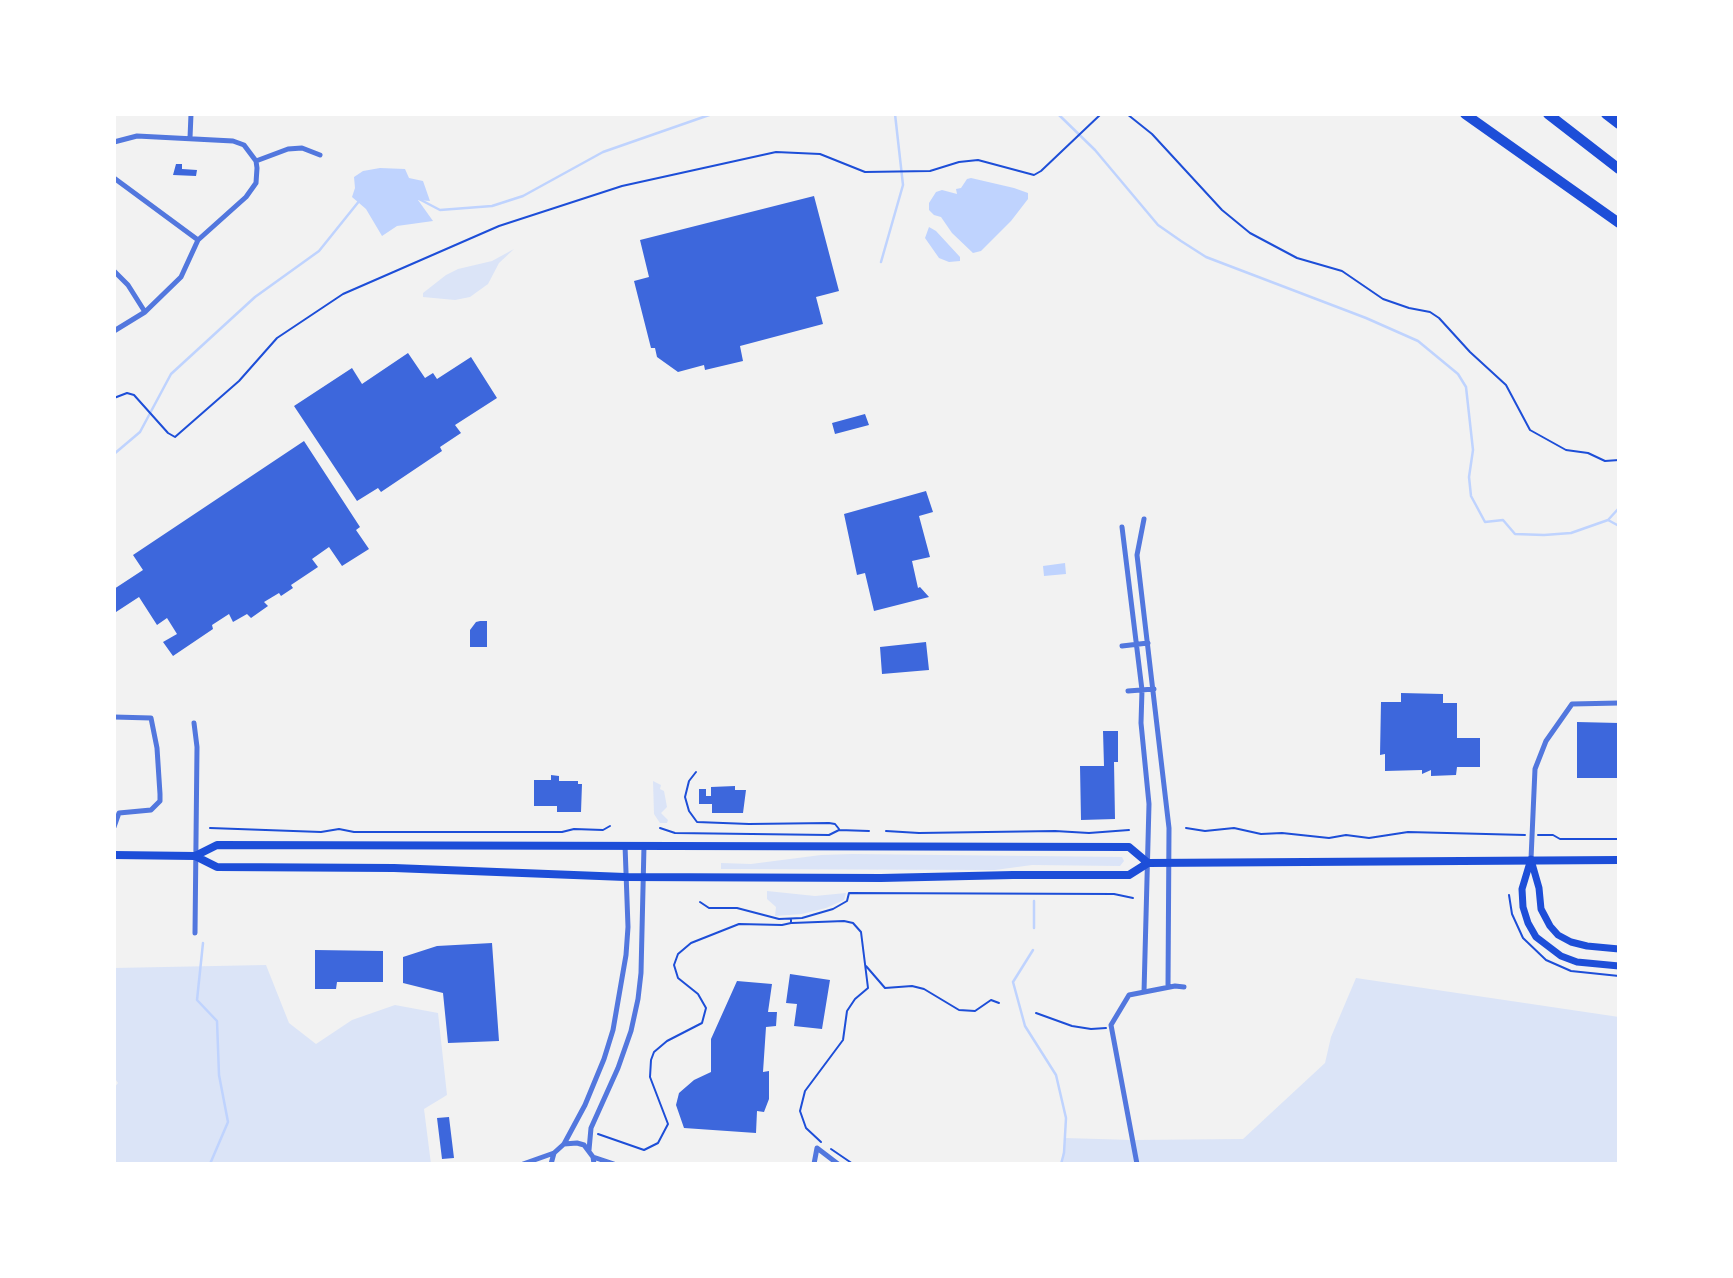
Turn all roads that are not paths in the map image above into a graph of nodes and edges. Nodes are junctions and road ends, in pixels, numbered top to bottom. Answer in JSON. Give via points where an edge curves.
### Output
{"nodes":[{"id":1,"x":191,"y":114,"type":"edge"},
{"id":2,"x":1465,"y":114,"type":"edge"},
{"id":3,"x":1548,"y":114,"type":"edge"},
{"id":4,"x":1606,"y":114,"type":"edge"},
{"id":5,"x":1619,"y":124,"type":"edge"},
{"id":6,"x":190,"y":138,"type":"junction"},
{"id":7,"x":114,"y":142,"type":"edge"},
{"id":8,"x":320,"y":155,"type":"dead end"},
{"id":9,"x":256,"y":161,"type":"junction"},
{"id":10,"x":1619,"y":169,"type":"edge"},
{"id":11,"x":114,"y":178,"type":"edge"},
{"id":12,"x":1619,"y":223,"type":"edge"},
{"id":13,"x":198,"y":240,"type":"junction"},
{"id":14,"x":114,"y":271,"type":"edge"},
{"id":15,"x":145,"y":312,"type":"junction"},
{"id":16,"x":114,"y":331,"type":"edge"},
{"id":17,"x":1144,"y":519,"type":"dead end"},
{"id":18,"x":1122,"y":527,"type":"dead end"},
{"id":19,"x":1148,"y":643,"type":"junction"},
{"id":20,"x":1137,"y":644,"type":"junction"},
{"id":21,"x":1122,"y":646,"type":"dead end"},
{"id":22,"x":1154,"y":689,"type":"junction"},
{"id":23,"x":1143,"y":690,"type":"junction"},
{"id":24,"x":1128,"y":691,"type":"dead end"},
{"id":25,"x":1619,"y":703,"type":"edge"},
{"id":26,"x":114,"y":717,"type":"edge"},
{"id":27,"x":194,"y":723,"type":"dead end"},
{"id":28,"x":114,"y":827,"type":"edge"},
{"id":29,"x":625,"y":845,"type":"junction"},
{"id":30,"x":644,"y":845,"type":"junction"},
{"id":31,"x":114,"y":855,"type":"edge"},
{"id":32,"x":195,"y":856,"type":"junction"},
{"id":33,"x":1531,"y":859,"type":"junction"},
{"id":34,"x":1619,"y":860,"type":"edge"},
{"id":35,"x":1148,"y":863,"type":"junction"},
{"id":36,"x":1169,"y":863,"type":"junction"},
{"id":37,"x":643,"y":876,"type":"junction"},
{"id":38,"x":625,"y":877,"type":"junction"},
{"id":39,"x":195,"y":933,"type":"dead end"},
{"id":40,"x":1619,"y":949,"type":"edge"},
{"id":41,"x":1619,"y":965,"type":"edge"},
{"id":42,"x":1168,"y":987,"type":"junction"},
{"id":43,"x":1184,"y":987,"type":"dead end"},
{"id":44,"x":1144,"y":992,"type":"junction"},
{"id":45,"x":564,"y":1144,"type":"junction"},
{"id":46,"x":589,"y":1150,"type":"junction"},
{"id":47,"x":554,"y":1153,"type":"junction"},
{"id":48,"x":593,"y":1157,"type":"junction"},
{"id":49,"x":523,"y":1164,"type":"edge"},
{"id":50,"x":551,"y":1164,"type":"edge"},
{"id":51,"x":594,"y":1164,"type":"edge"},
{"id":52,"x":614,"y":1164,"type":"edge"},
{"id":53,"x":814,"y":1164,"type":"edge"},
{"id":54,"x":838,"y":1164,"type":"edge"},
{"id":55,"x":1137,"y":1164,"type":"edge"}],
"edges":[{"from":1,"to":6,"type":"street"},
{"from":2,"to":12,"type":"highway"},
{"from":3,"to":10,"type":"highway"},
{"from":4,"to":5,"type":"highway"},
{"from":6,"to":7,"type":"street","via":[[137,135]]},
{"from":6,"to":9,"type":"street","via":[[239,142]]},
{"from":8,"to":9,"type":"street","via":[[302,148],[288,149]]},
{"from":9,"to":13,"type":"street","via":[[251,190]]},
{"from":11,"to":13,"type":"street"},
{"from":13,"to":15,"type":"street","via":[[181,277]]},
{"from":14,"to":15,"type":"street"},
{"from":15,"to":16,"type":"street"},
{"from":17,"to":19,"type":"street","via":[[1138,555]]},
{"from":18,"to":20,"type":"street"},
{"from":19,"to":20,"type":"street"},
{"from":19,"to":22,"type":"street"},
{"from":20,"to":21,"type":"street"},
{"from":20,"to":23,"type":"street"},
{"from":22,"to":23,"type":"street"},
{"from":22,"to":36,"type":"street"},
{"from":23,"to":24,"type":"street"},
{"from":23,"to":35,"type":"street"},
{"from":25,"to":33,"type":"street","via":[[1572,704],[1546,741],[1535,769]]},
{"from":26,"to":28,"type":"street","via":[[151,718],[160,794],[151,810],[119,813]]},
{"from":27,"to":32,"type":"street"},
{"from":29,"to":30,"type":"main road"},
{"from":29,"to":32,"type":"main road","via":[[217,845]]},
{"from":29,"to":38,"type":"street"},
{"from":30,"to":35,"type":"main road","via":[[1129,847]]},
{"from":30,"to":37,"type":"street"},
{"from":31,"to":32,"type":"main road"},
{"from":32,"to":38,"type":"main road","via":[[217,867]]},
{"from":32,"to":39,"type":"street"},
{"from":33,"to":34,"type":"main road"},
{"from":33,"to":36,"type":"main road"},
{"from":33,"to":40,"type":"main road","via":[[1541,909],[1558,935],[1571,942]]},
{"from":33,"to":41,"type":"main road","via":[[1522,889],[1523,907],[1536,937],[1577,962]]},
{"from":35,"to":36,"type":"main road"},
{"from":35,"to":37,"type":"main road","via":[[1129,875]]},
{"from":35,"to":44,"type":"street"},
{"from":36,"to":42,"type":"street"},
{"from":37,"to":38,"type":"main road"},
{"from":37,"to":46,"type":"street","via":[[638,999],[618,1068],[590,1131]]},
{"from":38,"to":45,"type":"street","via":[[626,955],[613,1030],[585,1105]]},
{"from":42,"to":43,"type":"street"},
{"from":42,"to":44,"type":"street"},
{"from":44,"to":55,"type":"street","via":[[1129,995],[1111,1025]]},
{"from":45,"to":46,"type":"street","via":[[577,1143]]},
{"from":45,"to":47,"type":"street"},
{"from":46,"to":48,"type":"street"},
{"from":47,"to":49,"type":"street"},
{"from":47,"to":50,"type":"street"},
{"from":48,"to":51,"type":"street"},
{"from":48,"to":52,"type":"street"},
{"from":53,"to":54,"type":"street","via":[[817,1148]]}]}
